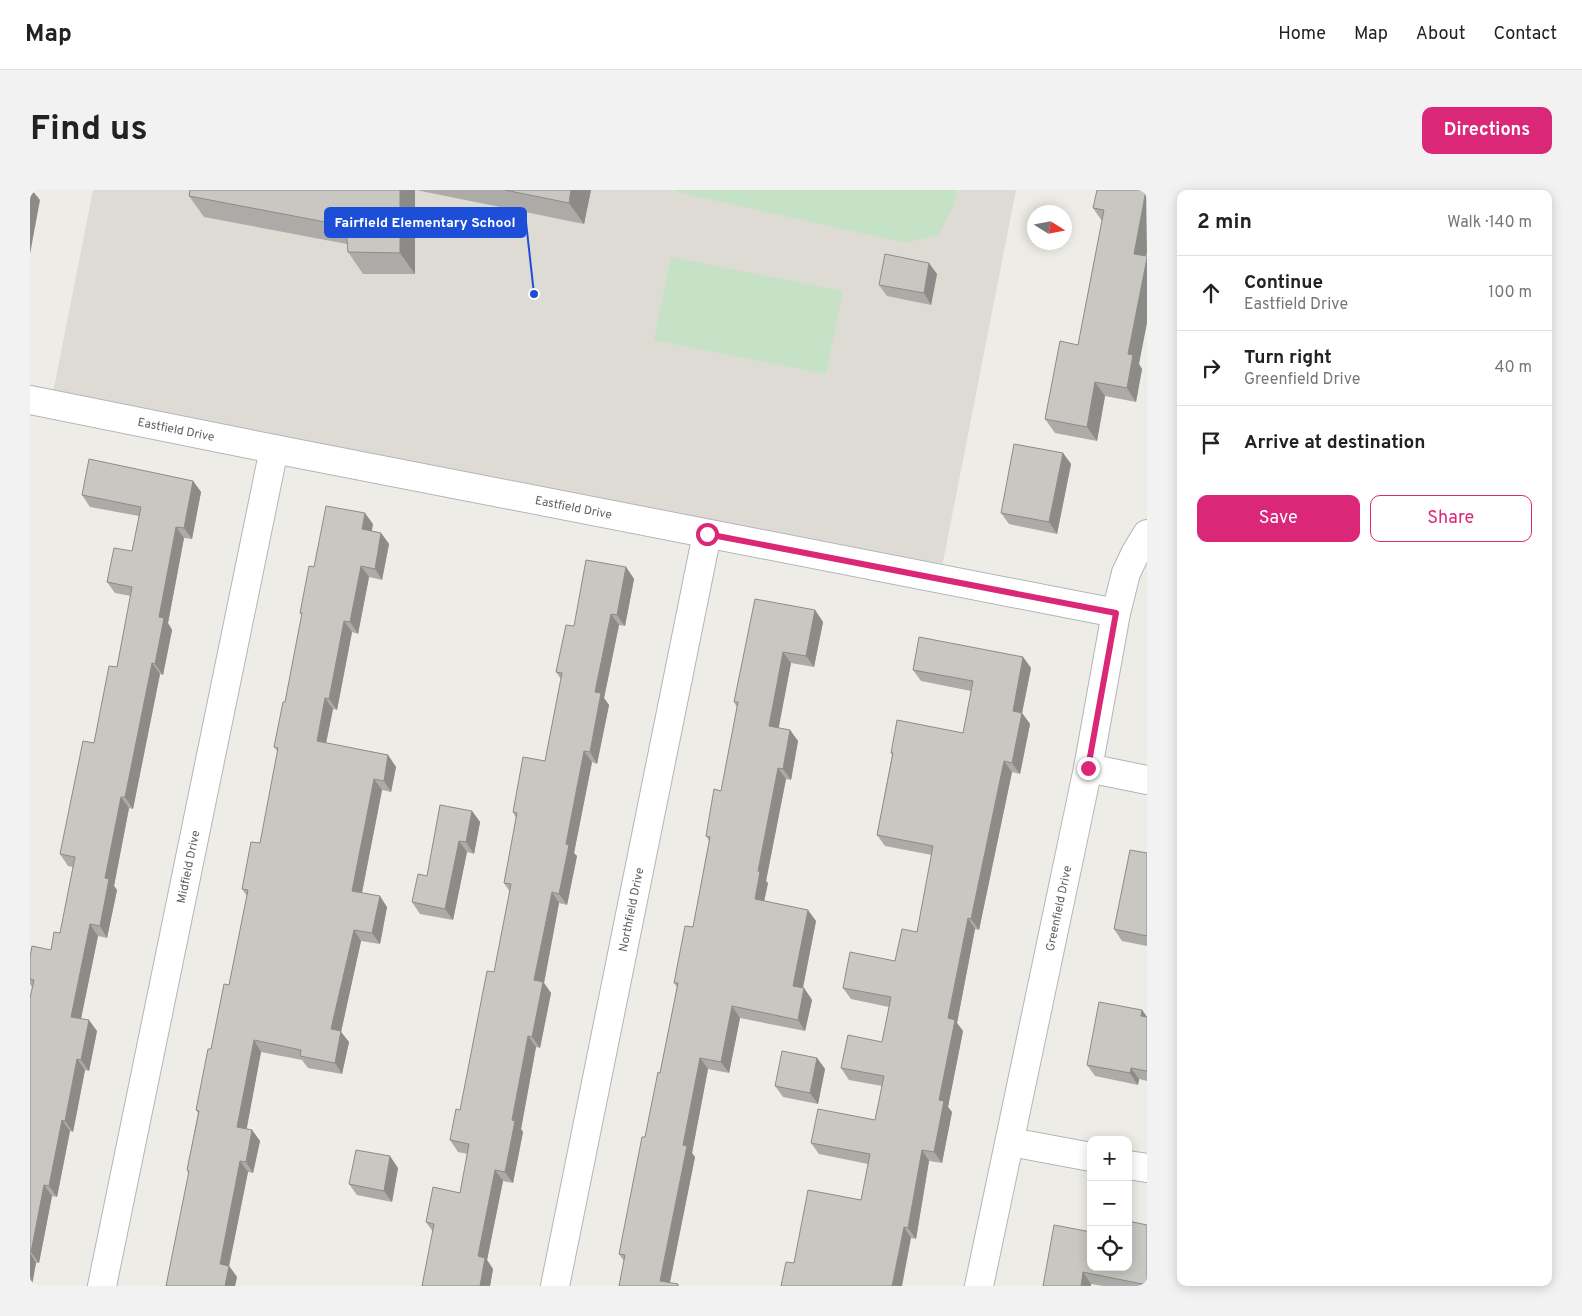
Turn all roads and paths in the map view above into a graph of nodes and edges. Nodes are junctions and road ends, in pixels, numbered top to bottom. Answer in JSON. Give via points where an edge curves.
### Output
{"nodes":[{"id":1,"x":30,"y":400,"type":"edge"},
{"id":2,"x":274,"y":449,"type":"junction"},
{"id":3,"x":707,"y":534,"type":"junction"},
{"id":4,"x":1147,"y":534,"type":"edge"},
{"id":5,"x":1116,"y":613,"type":"junction"},
{"id":6,"x":1088,"y":768,"type":"junction"},
{"id":7,"x":1147,"y":780,"type":"edge"},
{"id":8,"x":1010,"y":1142,"type":"junction"},
{"id":9,"x":1087,"y":1156,"type":"edge"},
{"id":10,"x":1132,"y":1165,"type":"edge"},
{"id":11,"x":1147,"y":1168,"type":"edge"},
{"id":12,"x":102,"y":1286,"type":"edge"},
{"id":13,"x":555,"y":1286,"type":"edge"},
{"id":14,"x":979,"y":1286,"type":"edge"}],
"edges":[{"from":1,"to":2,"type":"street","name":"Eastfield Drive"},
{"from":2,"to":3,"type":"street","name":"Eastfield Drive"},
{"from":2,"to":12,"type":"street","name":"Midfield Drive"},
{"from":3,"to":5,"type":"street","name":"Eastfield Drive"},
{"from":3,"to":13,"type":"street","name":"Northfield Drive"},
{"from":4,"to":5,"type":"street","name":"Greenfield Drive","via":[[1126,573]]},
{"from":5,"to":6,"type":"street","name":"Greenfield Drive"},
{"from":6,"to":7,"type":"street"},
{"from":6,"to":8,"type":"street","name":"Greenfield Drive"},
{"from":8,"to":9,"type":"street"},
{"from":8,"to":14,"type":"street","name":"Greenfield Drive"},
{"from":10,"to":11,"type":"street"}]}
